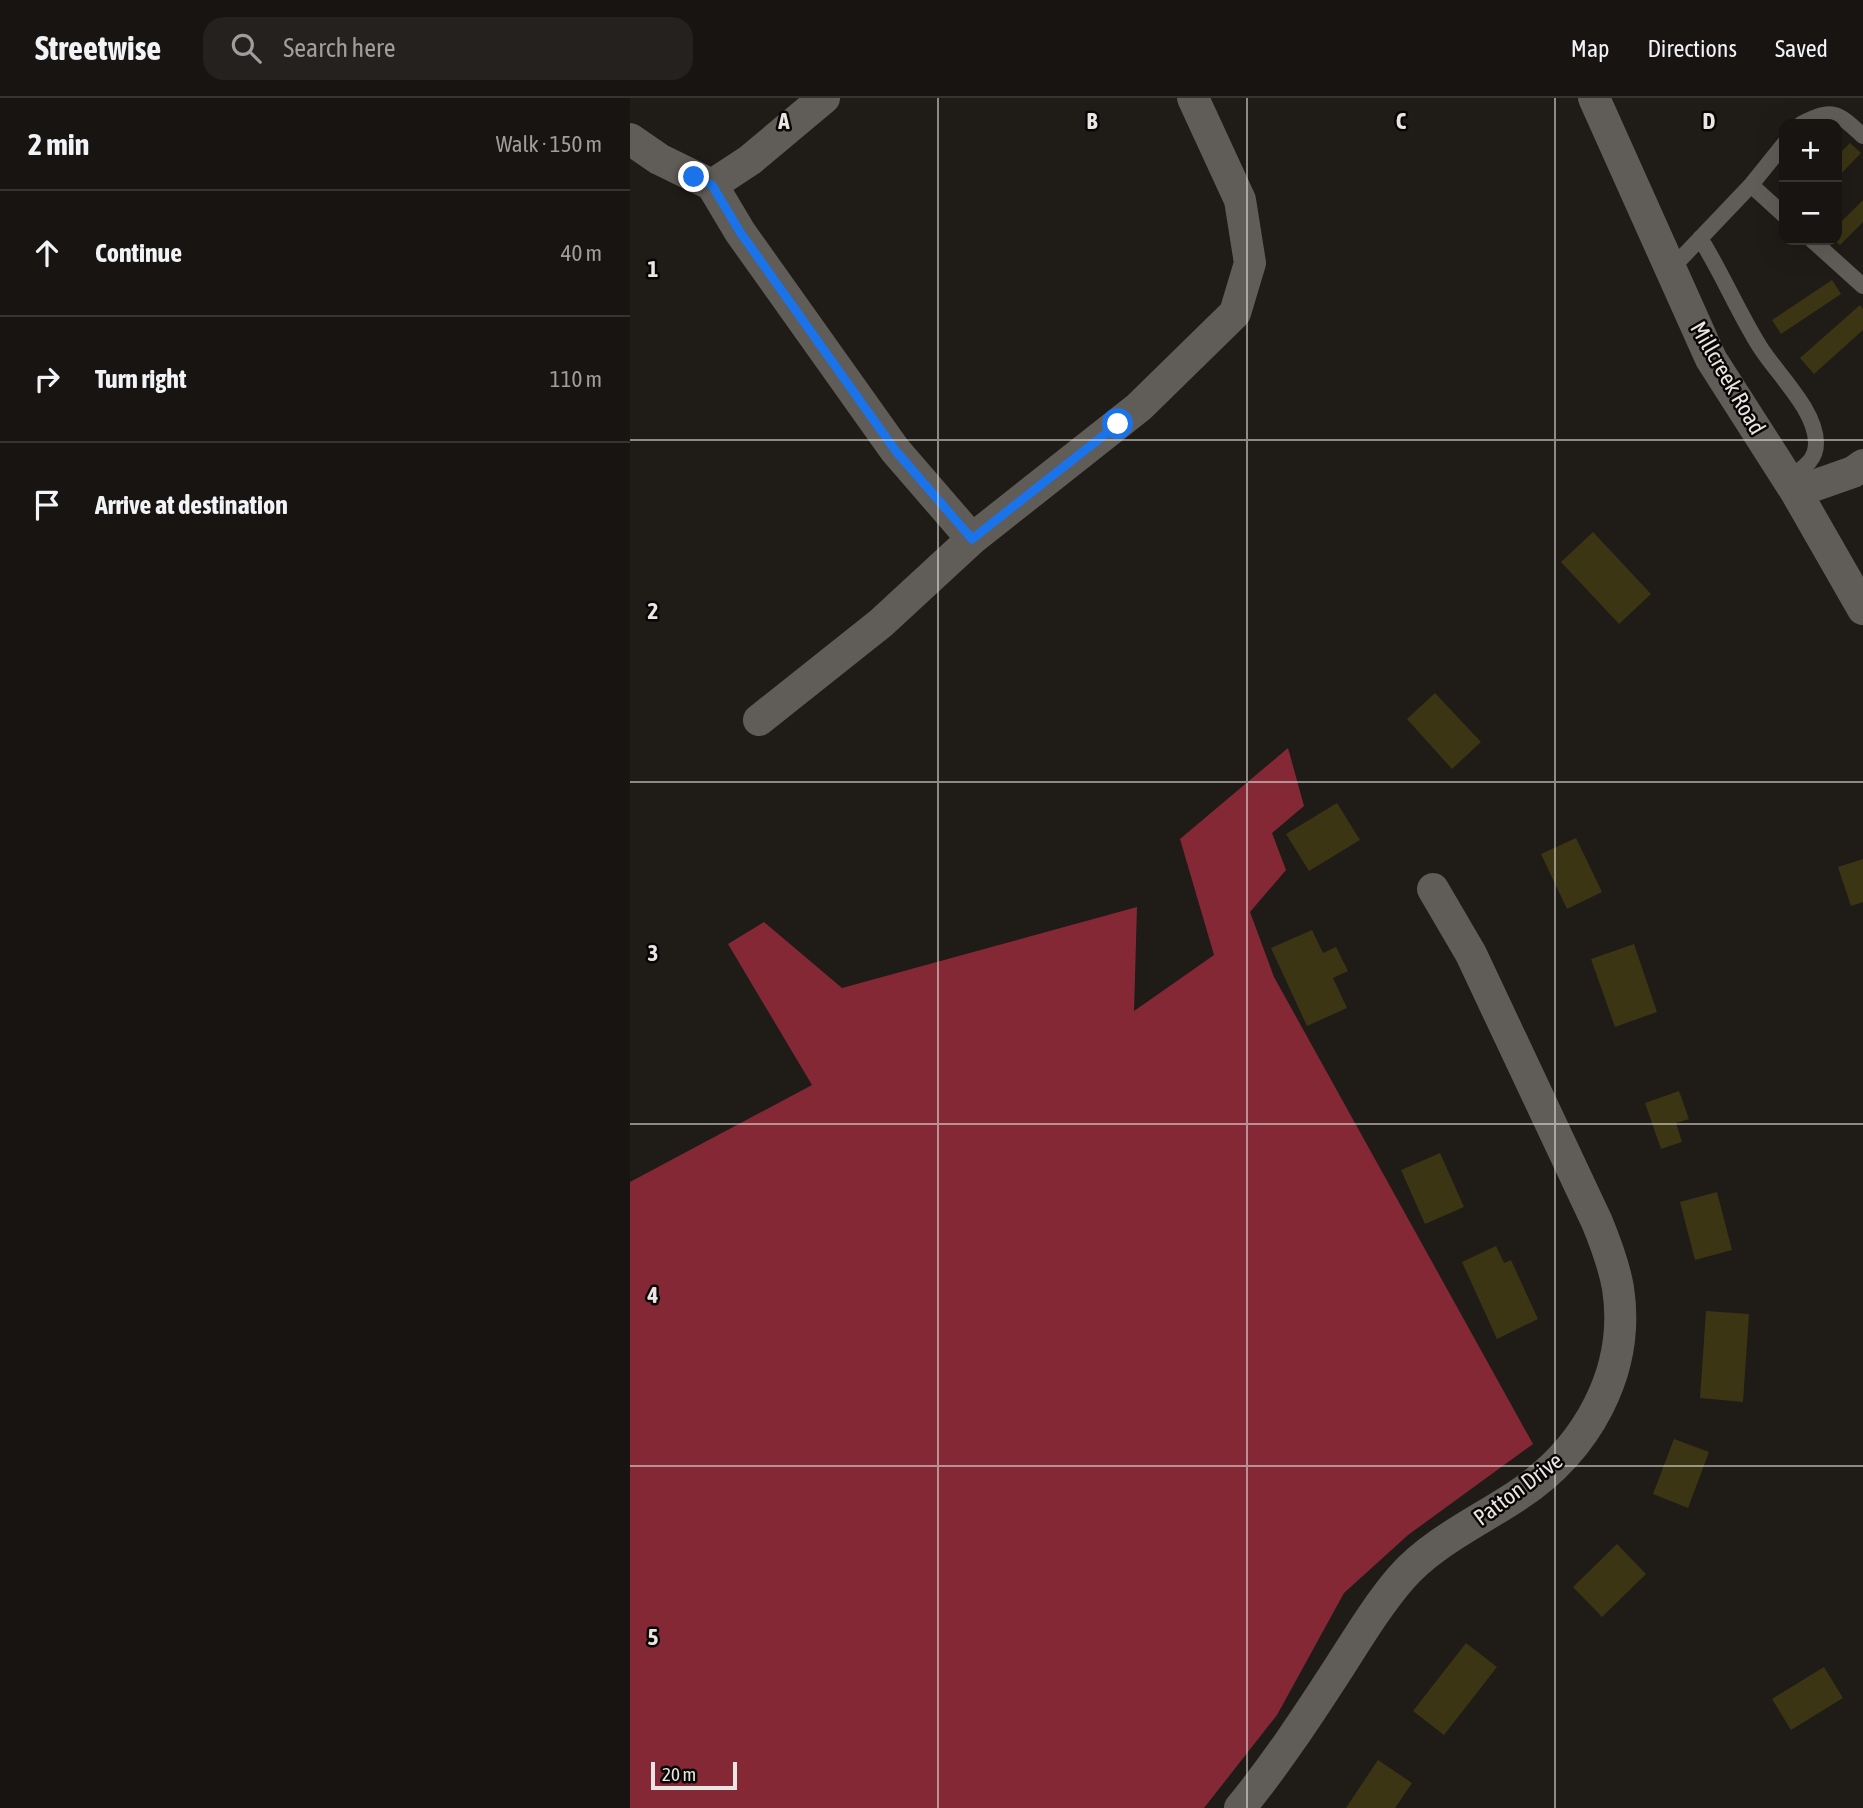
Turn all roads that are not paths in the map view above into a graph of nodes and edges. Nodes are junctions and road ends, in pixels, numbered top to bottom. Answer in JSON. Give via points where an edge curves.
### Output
{"nodes":[{"id":1,"x":824,"y":98,"type":"edge"},
{"id":2,"x":1193,"y":98,"type":"edge"},
{"id":3,"x":1594,"y":98,"type":"edge"},
{"id":4,"x":1811,"y":119,"type":"edge"},
{"id":5,"x":1863,"y":136,"type":"edge"},
{"id":6,"x":630,"y":139,"type":"edge"},
{"id":7,"x":1779,"y":150,"type":"edge"},
{"id":8,"x":712,"y":185,"type":"junction"},
{"id":9,"x":1751,"y":185,"type":"junction"},
{"id":10,"x":1779,"y":210,"type":"edge"},
{"id":11,"x":1700,"y":238,"type":"junction"},
{"id":12,"x":1817,"y":245,"type":"edge"},
{"id":13,"x":1671,"y":269,"type":"junction"},
{"id":14,"x":1863,"y":286,"type":"edge"},
{"id":15,"x":1863,"y":465,"type":"edge"},
{"id":16,"x":1792,"y":486,"type":"junction"},
{"id":17,"x":972,"y":539,"type":"junction"},
{"id":18,"x":1863,"y":610,"type":"edge"},
{"id":19,"x":759,"y":720,"type":"dead end"},
{"id":20,"x":1433,"y":889,"type":"dead end"},
{"id":21,"x":1240,"y":1808,"type":"edge"}],
"edges":[{"from":1,"to":8,"type":"street","via":[[750,160]]},
{"from":2,"to":17,"type":"street","via":[[1240,200],[1250,263],[1235,313],[1139,407]]},
{"from":3,"to":13,"type":"street","name":"Millcreek Road"},
{"from":4,"to":5,"type":"lane","via":[[1829,113],[1841,116]]},
{"from":6,"to":8,"type":"street"},
{"from":7,"to":9,"type":"lane"},
{"from":8,"to":17,"type":"street","via":[[740,232],[895,450]]},
{"from":9,"to":10,"type":"lane"},
{"from":9,"to":11,"type":"lane"},
{"from":11,"to":13,"type":"lane"},
{"from":11,"to":16,"type":"lane","via":[[1759,346],[1802,404],[1815,434],[1811,461]]},
{"from":12,"to":14,"type":"lane"},
{"from":13,"to":16,"type":"street","name":"Millcreek Road","via":[[1711,359]]},
{"from":15,"to":16,"type":"street","via":[[1853,472]]},
{"from":16,"to":18,"type":"street","name":"Millcreek Road"},
{"from":17,"to":19,"type":"street","via":[[881,623]]},
{"from":20,"to":21,"type":"street","name":"Patton Drive","via":[[1471,954],[1602,1233],[1618,1288],[1616,1356],[1607,1389],[1573,1448],[1521,1493],[1431,1551],[1404,1574]]}]}
